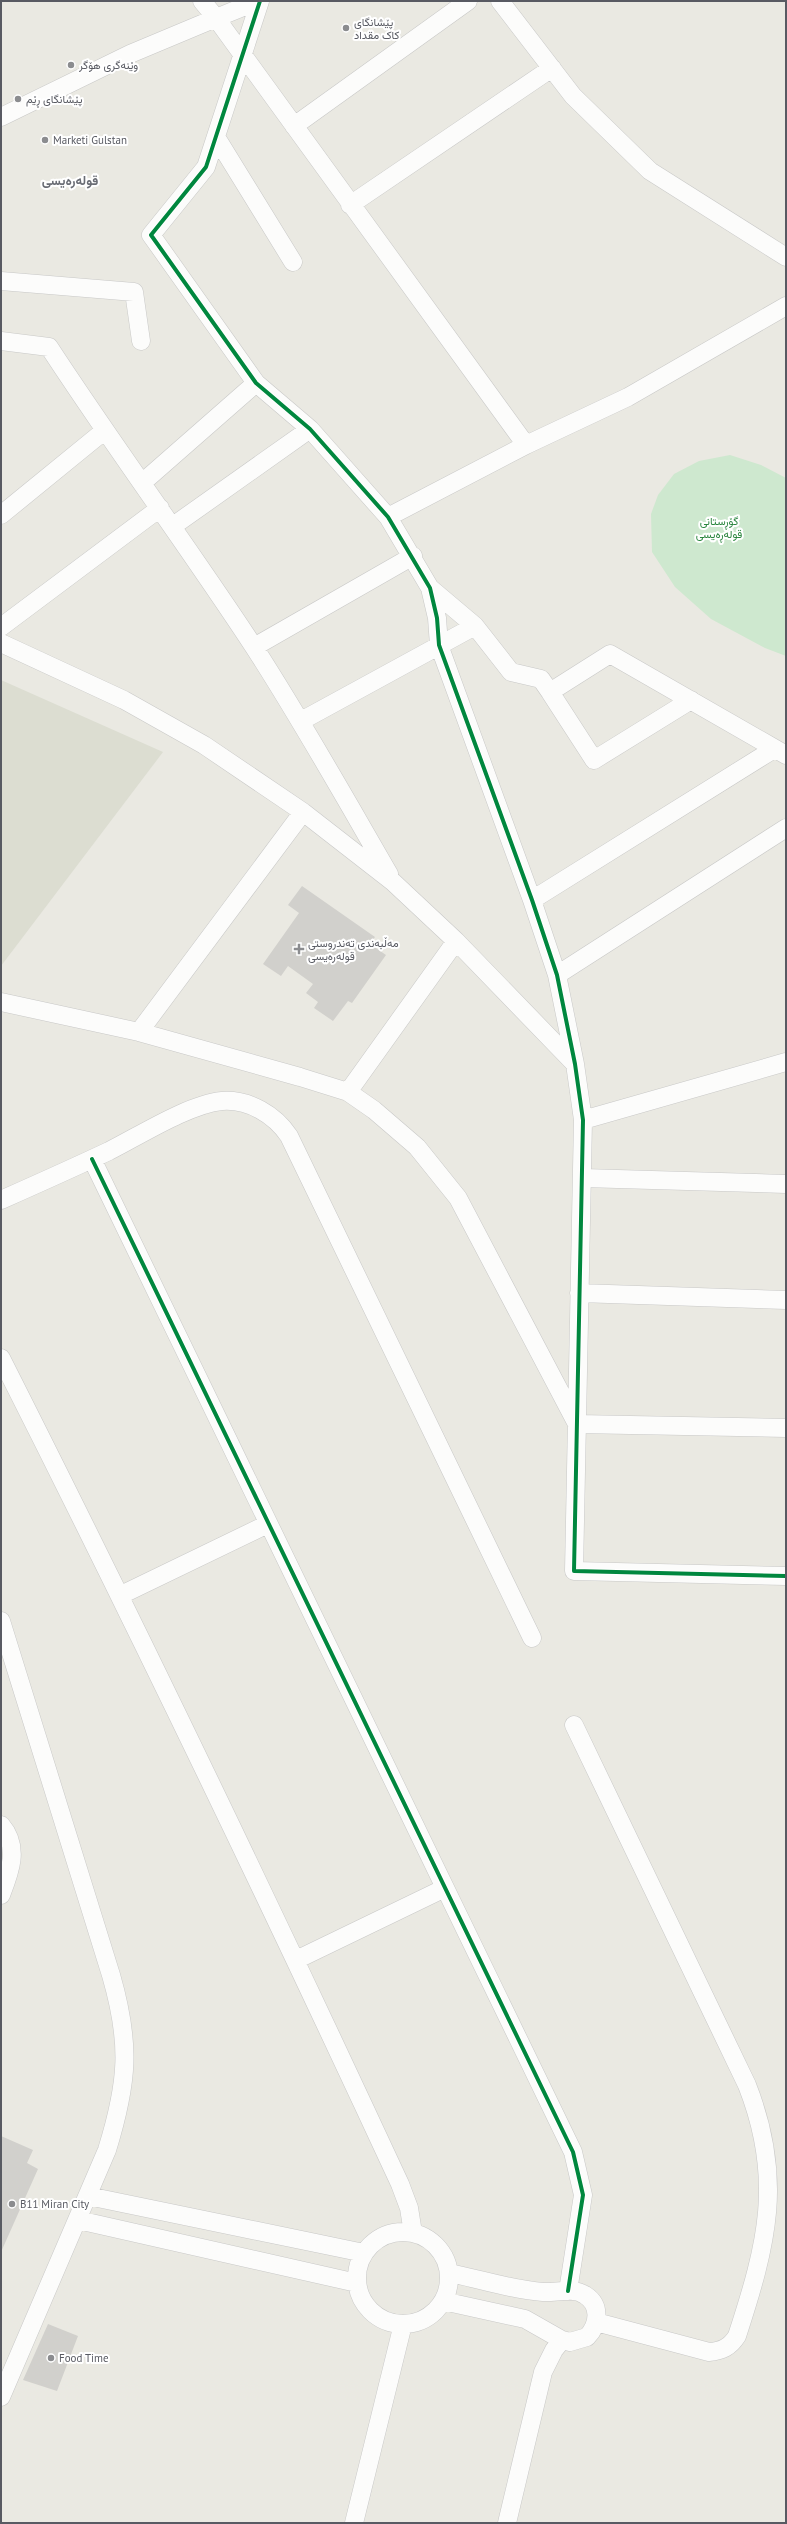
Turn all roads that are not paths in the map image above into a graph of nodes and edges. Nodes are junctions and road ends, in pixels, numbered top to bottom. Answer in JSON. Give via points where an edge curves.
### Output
{"nodes":[{"id":1,"x":202,"y":1,"type":"edge"},
{"id":2,"x":259,"y":1,"type":"edge"},
{"id":3,"x":468,"y":1,"type":"edge"},
{"id":4,"x":500,"y":1,"type":"edge"},
{"id":5,"x":216,"y":18,"type":"junction"},
{"id":6,"x":242,"y":55,"type":"junction"},
{"id":7,"x":552,"y":68,"type":"junction"},
{"id":8,"x":1,"y":117,"type":"edge"},
{"id":9,"x":294,"y":126,"type":"junction"},
{"id":10,"x":216,"y":137,"type":"junction"},
{"id":11,"x":350,"y":205,"type":"junction"},
{"id":12,"x":786,"y":257,"type":"edge"},
{"id":13,"x":293,"y":262,"type":"dead end"},
{"id":14,"x":1,"y":281,"type":"edge"},
{"id":15,"x":786,"y":306,"type":"edge"},
{"id":16,"x":1,"y":341,"type":"edge"},
{"id":17,"x":141,"y":341,"type":"dead end"},
{"id":18,"x":256,"y":383,"type":"junction"},
{"id":19,"x":310,"y":429,"type":"junction"},
{"id":20,"x":104,"y":431,"type":"junction"},
{"id":21,"x":526,"y":445,"type":"junction"},
{"id":22,"x":142,"y":483,"type":"junction"},
{"id":23,"x":160,"y":508,"type":"junction"},
{"id":24,"x":1,"y":515,"type":"edge"},
{"id":25,"x":388,"y":516,"type":"junction"},
{"id":26,"x":173,"y":526,"type":"junction"},
{"id":27,"x":414,"y":556,"type":"junction"},
{"id":28,"x":430,"y":588,"type":"junction"},
{"id":29,"x":475,"y":626,"type":"junction"},
{"id":30,"x":1,"y":627,"type":"edge"},
{"id":31,"x":1,"y":643,"type":"edge"},
{"id":32,"x":439,"y":644,"type":"junction"},
{"id":33,"x":254,"y":647,"type":"junction"},
{"id":34,"x":550,"y":692,"type":"junction"},
{"id":35,"x":691,"y":700,"type":"junction"},
{"id":36,"x":300,"y":721,"type":"junction"},
{"id":37,"x":780,"y":752,"type":"edge"},
{"id":38,"x":303,"y":812,"type":"junction"},
{"id":39,"x":786,"y":828,"type":"edge"},
{"id":40,"x":393,"y":882,"type":"junction"},
{"id":41,"x":532,"y":900,"type":"junction"},
{"id":42,"x":456,"y":941,"type":"junction"},
{"id":43,"x":557,"y":975,"type":"junction"},
{"id":44,"x":1,"y":1002,"type":"edge"},
{"id":45,"x":139,"y":1032,"type":"junction"},
{"id":46,"x":786,"y":1062,"type":"edge"},
{"id":47,"x":575,"y":1064,"type":"junction"},
{"id":48,"x":348,"y":1092,"type":"junction"},
{"id":49,"x":583,"y":1120,"type":"junction"},
{"id":50,"x":92,"y":1159,"type":"junction"},
{"id":51,"x":583,"y":1178,"type":"junction"},
{"id":52,"x":786,"y":1184,"type":"edge"},
{"id":53,"x":1,"y":1200,"type":"edge"},
{"id":54,"x":579,"y":1293,"type":"junction"},
{"id":55,"x":786,"y":1300,"type":"edge"},
{"id":56,"x":1,"y":1358,"type":"edge"},
{"id":57,"x":577,"y":1424,"type":"junction"},
{"id":58,"x":786,"y":1428,"type":"edge"},
{"id":59,"x":268,"y":1524,"type":"junction"},
{"id":60,"x":786,"y":1576,"type":"edge"},
{"id":61,"x":121,"y":1595,"type":"junction"},
{"id":62,"x":1,"y":1622,"type":"edge"},
{"id":63,"x":532,"y":1638,"type":"dead end"},
{"id":64,"x":574,"y":1725,"type":"dead end"},
{"id":65,"x":1,"y":1825,"type":"edge"},
{"id":66,"x":445,"y":1888,"type":"junction"},
{"id":67,"x":1,"y":1895,"type":"edge"},
{"id":68,"x":296,"y":1960,"type":"junction"},
{"id":69,"x":88,"y":2196,"type":"junction"},
{"id":70,"x":78,"y":2220,"type":"junction"},
{"id":71,"x":413,"y":2233,"type":"junction"},
{"id":72,"x":364,"y":2253,"type":"junction"},
{"id":73,"x":449,"y":2273,"type":"junction"},
{"id":74,"x":357,"y":2282,"type":"junction"},
{"id":75,"x":568,"y":2291,"type":"junction"},
{"id":76,"x":443,"y":2301,"type":"junction"},
{"id":77,"x":596,"y":2322,"type":"junction"},
{"id":78,"x":403,"y":2324,"type":"junction"},
{"id":79,"x":562,"y":2340,"type":"junction"},
{"id":80,"x":1,"y":2397,"type":"edge"},
{"id":81,"x":354,"y":2523,"type":"edge"},
{"id":82,"x":507,"y":2523,"type":"edge"}],
"edges":[{"from":1,"to":5,"type":"street"},
{"from":2,"to":5,"type":"street"},
{"from":2,"to":6,"type":"street"},
{"from":3,"to":9,"type":"street"},
{"from":4,"to":7,"type":"street"},
{"from":5,"to":6,"type":"street"},
{"from":5,"to":8,"type":"street","via":[[130,54]]},
{"from":6,"to":9,"type":"street"},
{"from":6,"to":10,"type":"street"},
{"from":7,"to":11,"type":"street"},
{"from":7,"to":12,"type":"street","via":[[573,96],[650,171]]},
{"from":9,"to":11,"type":"street"},
{"from":10,"to":13,"type":"street"},
{"from":10,"to":18,"type":"street","via":[[206,166],[151,235]]},
{"from":11,"to":21,"type":"street"},
{"from":14,"to":17,"type":"street","via":[[134,292]]},
{"from":15,"to":21,"type":"street","via":[[628,397]]},
{"from":16,"to":20,"type":"street","via":[[49,347]]},
{"from":18,"to":19,"type":"street"},
{"from":18,"to":22,"type":"street"},
{"from":19,"to":25,"type":"street"},
{"from":19,"to":26,"type":"street"},
{"from":20,"to":22,"type":"street"},
{"from":20,"to":24,"type":"street"},
{"from":21,"to":25,"type":"street"},
{"from":22,"to":23,"type":"street"},
{"from":23,"to":26,"type":"street"},
{"from":23,"to":30,"type":"street"},
{"from":25,"to":27,"type":"street"},
{"from":26,"to":33,"type":"street"},
{"from":27,"to":28,"type":"street"},
{"from":27,"to":33,"type":"street"},
{"from":28,"to":29,"type":"street"},
{"from":28,"to":32,"type":"street","via":[[437,618]]},
{"from":29,"to":32,"type":"street"},
{"from":29,"to":34,"type":"street","via":[[511,672],[541,679]]},
{"from":31,"to":38,"type":"street","via":[[124,700],[204,745]]},
{"from":32,"to":36,"type":"street"},
{"from":32,"to":41,"type":"street"},
{"from":33,"to":36,"type":"street"},
{"from":34,"to":35,"type":"street","via":[[610,654]]},
{"from":34,"to":35,"type":"street","via":[[594,760]]},
{"from":35,"to":37,"type":"street"},
{"from":36,"to":40,"type":"street"},
{"from":37,"to":41,"type":"street"},
{"from":38,"to":40,"type":"street"},
{"from":38,"to":45,"type":"street"},
{"from":39,"to":43,"type":"street"},
{"from":40,"to":42,"type":"street"},
{"from":41,"to":43,"type":"street"},
{"from":42,"to":47,"type":"street"},
{"from":42,"to":48,"type":"street"},
{"from":43,"to":47,"type":"street"},
{"from":44,"to":45,"type":"street"},
{"from":45,"to":48,"type":"street"},
{"from":46,"to":49,"type":"street"},
{"from":47,"to":49,"type":"street"},
{"from":48,"to":57,"type":"street","via":[[390,1122],[418,1147],[458,1198]]},
{"from":49,"to":51,"type":"street"},
{"from":50,"to":53,"type":"street"},
{"from":50,"to":59,"type":"street"},
{"from":50,"to":63,"type":"street","via":[[188,1111],[214,1102],[245,1105],[266,1113],[282,1125]]},
{"from":51,"to":52,"type":"street"},
{"from":51,"to":54,"type":"street"},
{"from":54,"to":55,"type":"street"},
{"from":54,"to":57,"type":"street"},
{"from":56,"to":61,"type":"street"},
{"from":57,"to":58,"type":"street"},
{"from":57,"to":60,"type":"street","via":[[574,1570]]},
{"from":59,"to":61,"type":"street"},
{"from":59,"to":66,"type":"street"},
{"from":61,"to":68,"type":"street"},
{"from":62,"to":69,"type":"street","via":[[122,2011],[126,2049],[125,2079],[119,2112]]},
{"from":64,"to":77,"type":"street","via":[[747,2085],[763,2134],[769,2181],[762,2254],[737,2336],[732,2343],[718,2351],[709,2352]]},
{"from":65,"to":67,"type":"street","via":[[6,1831],[12,1849],[12,1869]]},
{"from":66,"to":68,"type":"street"},
{"from":66,"to":75,"type":"street","via":[[578,2166],[583,2209]]},
{"from":68,"to":71,"type":"street","via":[[400,2184],[409,2208]]},
{"from":69,"to":70,"type":"street"},
{"from":69,"to":72,"type":"street"},
{"from":70,"to":74,"type":"street"},
{"from":70,"to":80,"type":"street"},
{"from":71,"to":72,"type":"street","via":[[395,2232],[386,2235],[370,2245]]},
{"from":71,"to":73,"type":"street","via":[[438,2247]]},
{"from":72,"to":74,"type":"street","via":[[358,2267]]},
{"from":73,"to":75,"type":"street","via":[[533,2291]]},
{"from":73,"to":76,"type":"street","via":[[447,2292]]},
{"from":74,"to":78,"type":"street","via":[[363,2301],[376,2316]]},
{"from":75,"to":77,"type":"street","via":[[576,2291],[590,2299],[597,2314]]},
{"from":76,"to":78,"type":"street","via":[[430,2316],[413,2324]]},
{"from":76,"to":79,"type":"street","via":[[526,2320]]},
{"from":77,"to":79,"type":"street","via":[[593,2330],[579,2341]]},
{"from":78,"to":81,"type":"street"},
{"from":79,"to":82,"type":"street","via":[[543,2372]]}]}
